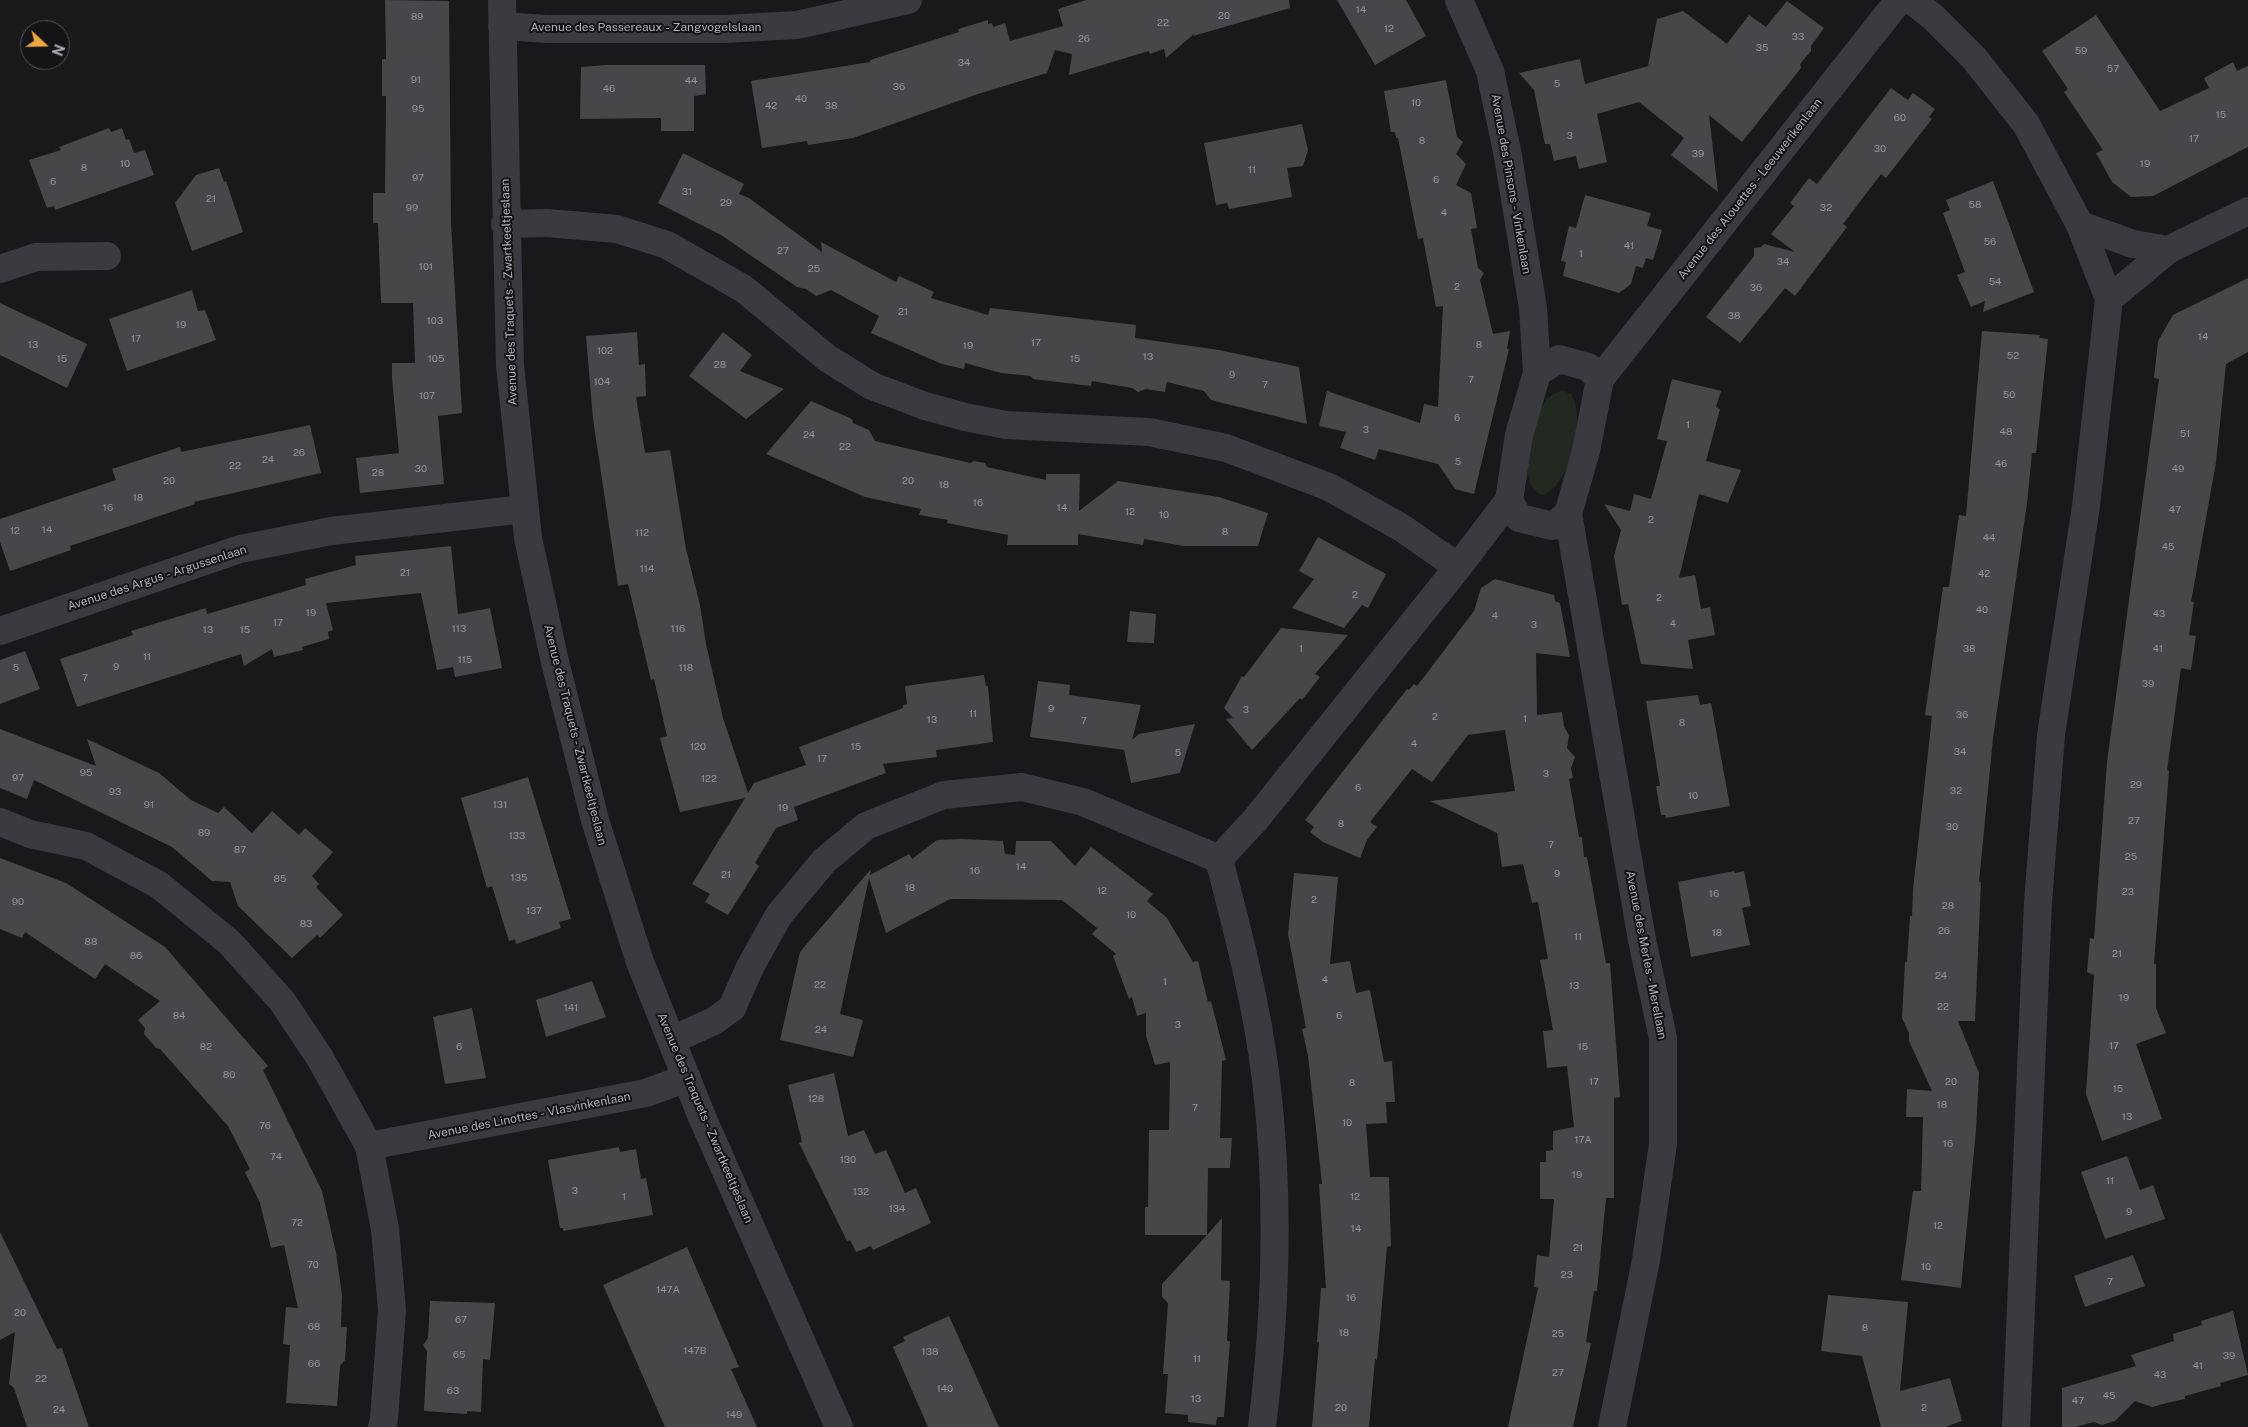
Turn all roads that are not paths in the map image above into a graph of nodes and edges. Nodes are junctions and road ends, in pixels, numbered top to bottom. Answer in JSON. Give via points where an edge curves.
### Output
{"nodes":[{"id":1,"x":908,"y":0,"type":"edge"},
{"id":2,"x":1459,"y":0,"type":"edge"},
{"id":3,"x":1900,"y":0,"type":"edge"},
{"id":4,"x":1911,"y":0,"type":"edge"},
{"id":5,"x":502,"y":13,"type":"edge"},
{"id":6,"x":2248,"y":211,"type":"edge"},
{"id":7,"x":506,"y":224,"type":"junction"},
{"id":8,"x":2080,"y":225,"type":"junction"},
{"id":9,"x":2168,"y":250,"type":"junction"},
{"id":10,"x":107,"y":256,"type":"dead end"},
{"id":11,"x":0,"y":270,"type":"edge"},
{"id":12,"x":2109,"y":299,"type":"junction"},
{"id":13,"x":1537,"y":373,"type":"junction"},
{"id":14,"x":1600,"y":379,"type":"junction"},
{"id":15,"x":1509,"y":500,"type":"junction"},
{"id":16,"x":524,"y":509,"type":"junction"},
{"id":17,"x":1568,"y":514,"type":"junction"},
{"id":18,"x":1458,"y":567,"type":"junction"},
{"id":19,"x":0,"y":630,"type":"edge"},
{"id":20,"x":0,"y":822,"type":"edge"},
{"id":21,"x":1220,"y":859,"type":"junction"},
{"id":22,"x":672,"y":1040,"type":"junction"},
{"id":23,"x":686,"y":1078,"type":"junction"},
{"id":24,"x":369,"y":1146,"type":"junction"},
{"id":25,"x":382,"y":1427,"type":"edge"},
{"id":26,"x":839,"y":1427,"type":"edge"},
{"id":27,"x":1262,"y":1427,"type":"edge"},
{"id":28,"x":1612,"y":1427,"type":"edge"},
{"id":29,"x":2016,"y":1427,"type":"edge"}],
"edges":[{"from":1,"to":5,"type":"street","name":"Avenue des Passereaux - Zangvogelslaan","via":[[797,24],[725,29],[547,29]]},
{"from":2,"to":13,"type":"street","name":"Avenue des Pinsons - Vinkenlaan","via":[[1490,71],[1508,156],[1533,308]]},
{"from":3,"to":14,"type":"street","name":"Avenue des Alouettes - Leeuwerikenlaan"},
{"from":4,"to":8,"type":"street","via":[[1933,16],[1974,58],[2026,124]]},
{"from":5,"to":7,"type":"street","name":"Avenue des Traquets - Zwartkeeltjeslaan"},
{"from":6,"to":9,"type":"street"},
{"from":7,"to":16,"type":"street","name":"Avenue des Traquets - Zwartkeeltjeslaan","via":[[510,365]]},
{"from":7,"to":18,"type":"street","via":[[547,223],[617,229],[667,244],[744,289],[827,358],[872,386],[965,418],[1006,425],[1149,432],[1226,448],[1329,487],[1402,528]]},
{"from":8,"to":9,"type":"street","via":[[2134,244]]},
{"from":8,"to":12,"type":"street"},
{"from":9,"to":12,"type":"street"},
{"from":10,"to":11,"type":"street","via":[[36,257]]},
{"from":12,"to":29,"type":"street","via":[[2086,506],[2051,735],[2038,902]]},
{"from":13,"to":14,"type":"street","via":[[1559,359],[1588,367]]},
{"from":13,"to":15,"type":"street","name":"Avenue des Pinsons - Vinkenlaan","via":[[1519,435]]},
{"from":14,"to":17,"type":"street","via":[[1586,451]]},
{"from":15,"to":17,"type":"street","via":[[1519,518],[1553,526]]},
{"from":15,"to":18,"type":"street"},
{"from":16,"to":19,"type":"street","name":"Avenue des Argus - Argussenlaan","via":[[331,531],[240,549]]},
{"from":16,"to":22,"type":"street","name":"Avenue des Traquets - Zwartkeeltjeslaan","via":[[555,662],[595,820],[640,962]]},
{"from":17,"to":28,"type":"street","name":"Avenue des Merles - Merellaan","via":[[1640,930],[1663,1038],[1664,1144],[1646,1260]]},
{"from":18,"to":21,"type":"street","via":[[1256,819]]},
{"from":20,"to":24,"type":"street","via":[[30,834],[86,846],[159,886],[229,942],[282,1001],[320,1058]]},
{"from":21,"to":22,"type":"street","via":[[1083,802],[1022,786],[944,795],[866,826],[824,862],[779,915],[732,1008],[714,1021]]},
{"from":21,"to":27,"type":"street","via":[[1247,969],[1264,1071],[1276,1206],[1270,1357]]},
{"from":22,"to":23,"type":"street","name":"Avenue des Traquets - Zwartkeeltjeslaan"},
{"from":23,"to":24,"type":"street","name":"Avenue des Linottes - Vlasvinkenlaan","via":[[646,1093]]},
{"from":23,"to":26,"type":"street","name":"Avenue des Traquets - Zwartkeeltjeslaan"},
{"from":24,"to":25,"type":"street","via":[[385,1229],[392,1310]]}]}
